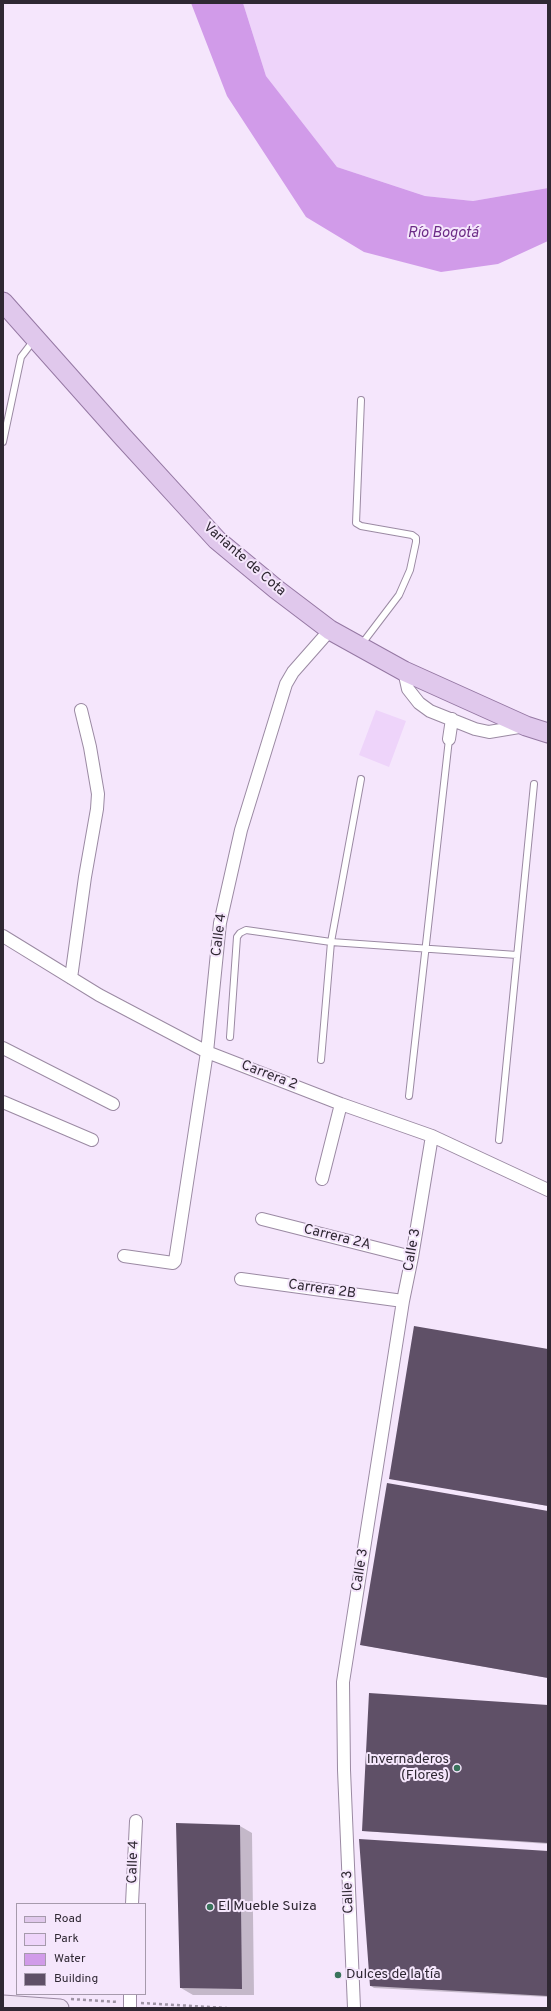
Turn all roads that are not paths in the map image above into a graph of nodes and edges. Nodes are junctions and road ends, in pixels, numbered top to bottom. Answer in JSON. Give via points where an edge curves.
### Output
{"nodes":[{"id":1,"x":3,"y":302,"type":"edge"},
{"id":2,"x":35,"y":338,"type":"junction"},
{"id":3,"x":361,"y":400,"type":"dead end"},
{"id":4,"x":3,"y":442,"type":"edge"},
{"id":5,"x":330,"y":630,"type":"junction"},
{"id":6,"x":360,"y":647,"type":"junction"},
{"id":7,"x":404,"y":671,"type":"junction"},
{"id":8,"x":81,"y":710,"type":"dead end"},
{"id":9,"x":452,"y":719,"type":"junction"},
{"id":10,"x":526,"y":726,"type":"junction"},
{"id":11,"x":548,"y":733,"type":"edge"},
{"id":12,"x":449,"y":739,"type":"joint"},
{"id":13,"x":361,"y":779,"type":"dead end"},
{"id":14,"x":534,"y":784,"type":"dead end"},
{"id":15,"x":3,"y":936,"type":"edge"},
{"id":16,"x":331,"y":942,"type":"junction"},
{"id":17,"x":426,"y":949,"type":"junction"},
{"id":18,"x":517,"y":955,"type":"junction"},
{"id":19,"x":71,"y":978,"type":"junction"},
{"id":20,"x":230,"y":1037,"type":"dead end"},
{"id":21,"x":3,"y":1048,"type":"edge"},
{"id":22,"x":207,"y":1052,"type":"junction"},
{"id":23,"x":321,"y":1060,"type":"dead end"},
{"id":24,"x":409,"y":1096,"type":"dead end"},
{"id":25,"x":3,"y":1102,"type":"edge"},
{"id":26,"x":113,"y":1104,"type":"dead end"},
{"id":27,"x":341,"y":1104,"type":"junction"},
{"id":28,"x":432,"y":1136,"type":"junction"},
{"id":29,"x":92,"y":1140,"type":"dead end"},
{"id":30,"x":499,"y":1140,"type":"dead end"},
{"id":31,"x":322,"y":1179,"type":"dead end"},
{"id":32,"x":548,"y":1190,"type":"edge"},
{"id":33,"x":262,"y":1219,"type":"dead end"},
{"id":34,"x":124,"y":1256,"type":"dead end"},
{"id":35,"x":412,"y":1257,"type":"junction"},
{"id":36,"x":241,"y":1279,"type":"dead end"},
{"id":37,"x":403,"y":1301,"type":"junction"},
{"id":38,"x":136,"y":1821,"type":"dead end"},
{"id":39,"x":132,"y":1903,"type":"edge"},
{"id":40,"x":3,"y":2004,"type":"edge"},
{"id":41,"x":63,"y":2004,"type":"edge"},
{"id":42,"x":354,"y":2008,"type":"edge"}],
"edges":[{"from":1,"to":2,"type":"main road","name":"Variante de Cota"},
{"from":2,"to":4,"type":"lane","via":[[21,357]]},
{"from":2,"to":5,"type":"main road","name":"Variante de Cota","via":[[216,540]]},
{"from":3,"to":6,"type":"lane","via":[[356,522],[361,526],[412,535],[416,542],[410,570],[399,595]]},
{"from":5,"to":6,"type":"main road","name":"Variante de Cota"},
{"from":5,"to":22,"type":"street","name":"Calle 4","via":[[293,672],[286,684],[241,830],[220,923]]},
{"from":6,"to":7,"type":"main road","name":"Variante de Cota"},
{"from":7,"to":9,"type":"street","via":[[408,689],[419,703],[430,711]]},
{"from":7,"to":10,"type":"main road","name":"Variante de Cota"},
{"from":8,"to":19,"type":"street","via":[[98,794]]},
{"from":9,"to":10,"type":"street","via":[[489,732]]},
{"from":9,"to":12,"type":"street"},
{"from":10,"to":11,"type":"main road","name":"Variante de Cota"},
{"from":12,"to":17,"type":"lane"},
{"from":13,"to":16,"type":"lane"},
{"from":14,"to":18,"type":"lane"},
{"from":15,"to":19,"type":"street","name":"Carrera 2"},
{"from":16,"to":17,"type":"lane"},
{"from":16,"to":20,"type":"lane","via":[[246,930],[240,933],[237,937]]},
{"from":16,"to":23,"type":"lane"},
{"from":17,"to":18,"type":"lane"},
{"from":17,"to":24,"type":"lane"},
{"from":18,"to":30,"type":"lane"},
{"from":19,"to":22,"type":"street","name":"Carrera 2"},
{"from":21,"to":26,"type":"street"},
{"from":22,"to":27,"type":"street","name":"Carrera 2"},
{"from":22,"to":34,"type":"street","name":"Calle 4","via":[[175,1261],[173,1263]]},
{"from":25,"to":29,"type":"street"},
{"from":27,"to":28,"type":"street","name":"Carrera 2"},
{"from":27,"to":31,"type":"street"},
{"from":28,"to":32,"type":"street","name":"Carrera 2"},
{"from":28,"to":35,"type":"street","name":"Calle 3"},
{"from":33,"to":35,"type":"street","name":"Carrera 2A"},
{"from":35,"to":37,"type":"street","name":"Calle 3"},
{"from":36,"to":37,"type":"street","name":"Carrera 2B"},
{"from":37,"to":42,"type":"street","name":"Calle 3","via":[[343,1682]]},
{"from":38,"to":39,"type":"street","name":"Calle 4"},
{"from":40,"to":41,"type":"main road"}]}
